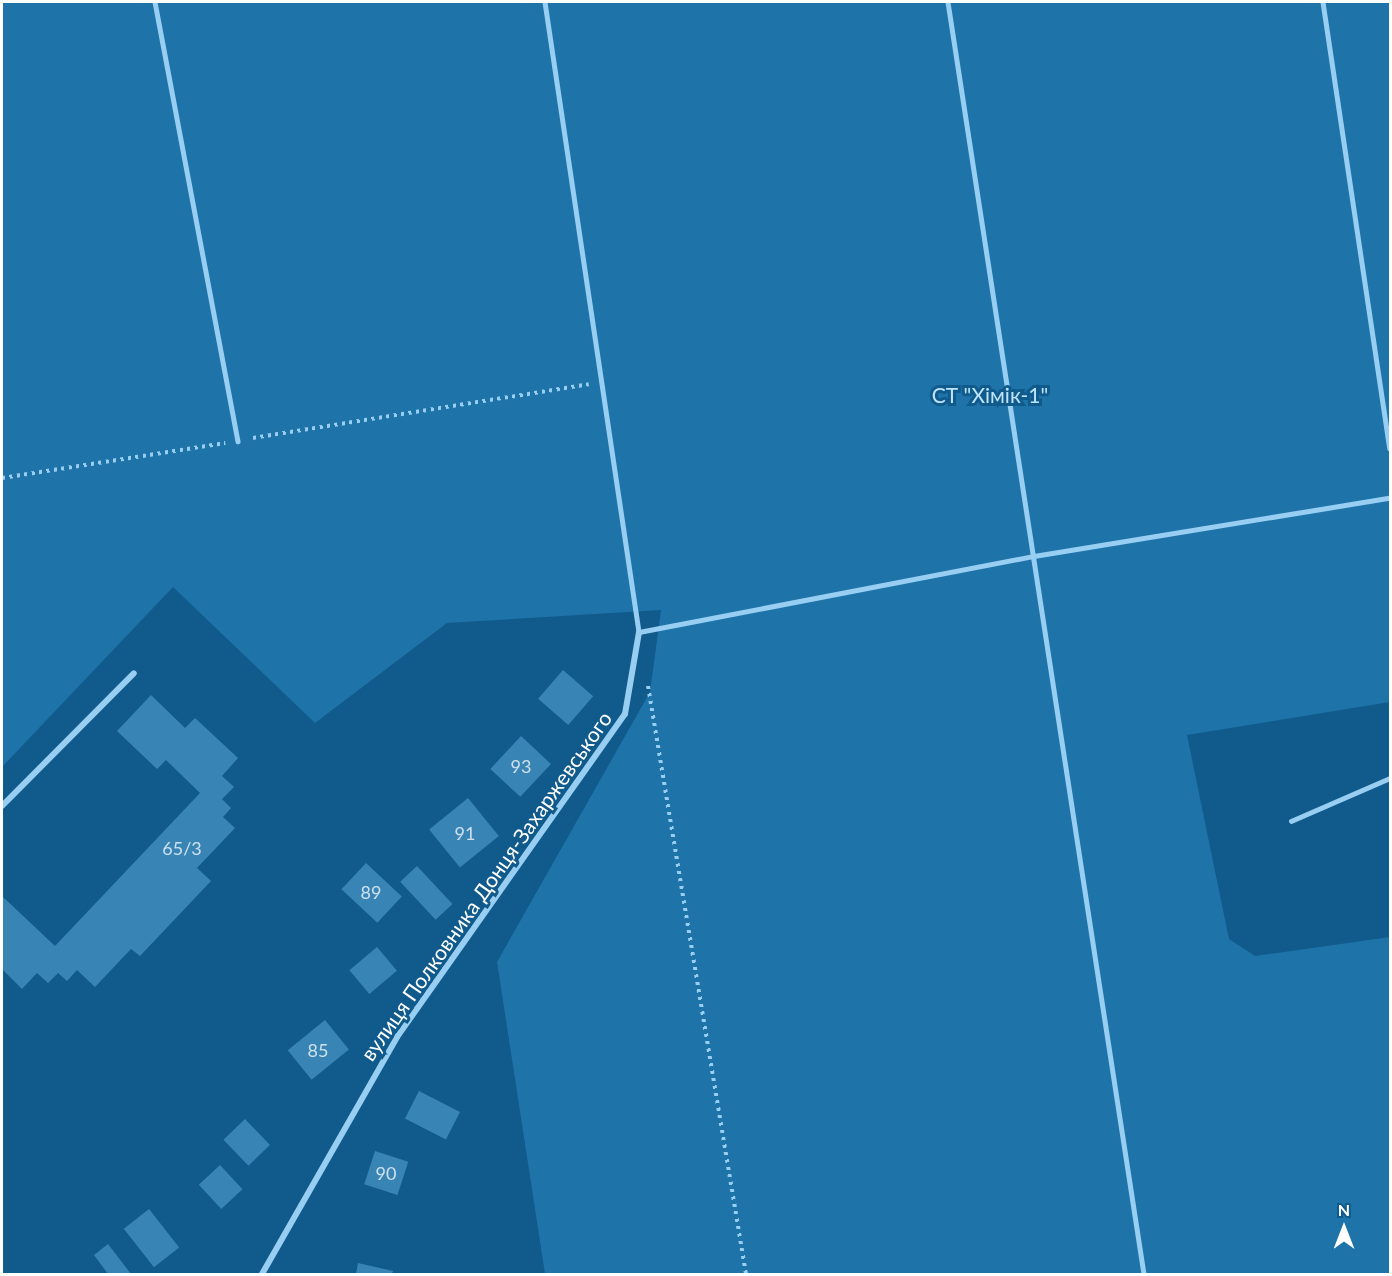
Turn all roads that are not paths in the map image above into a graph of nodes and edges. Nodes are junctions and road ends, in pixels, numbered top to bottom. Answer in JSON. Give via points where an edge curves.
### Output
{"nodes":[{"id":1,"x":155,"y":2,"type":"edge"},
{"id":2,"x":545,"y":2,"type":"edge"},
{"id":3,"x":948,"y":2,"type":"edge"},
{"id":4,"x":1323,"y":2,"type":"edge"},
{"id":5,"x":238,"y":441,"type":"road end"},
{"id":6,"x":1390,"y":448,"type":"edge"},
{"id":7,"x":1390,"y":498,"type":"edge"},
{"id":8,"x":1034,"y":556,"type":"junction"},
{"id":9,"x":639,"y":632,"type":"junction"},
{"id":10,"x":134,"y":674,"type":"dead end"},
{"id":11,"x":1390,"y":778,"type":"edge"},
{"id":12,"x":2,"y":806,"type":"edge"},
{"id":13,"x":1291,"y":820,"type":"dead end"},
{"id":14,"x":262,"y":1275,"type":"edge"},
{"id":15,"x":1144,"y":1275,"type":"edge"}],
"edges":[{"from":1,"to":5,"type":"lane"},
{"from":2,"to":9,"type":"lane"},
{"from":3,"to":8,"type":"lane"},
{"from":4,"to":6,"type":"lane"},
{"from":7,"to":8,"type":"lane"},
{"from":8,"to":9,"type":"lane"},
{"from":8,"to":15,"type":"lane"},
{"from":9,"to":14,"type":"street","name":"вулиця Полковника Донця-Захаржевського","via":[[624,714],[397,1037]]},
{"from":10,"to":12,"type":"street"},
{"from":11,"to":13,"type":"lane"}]}
